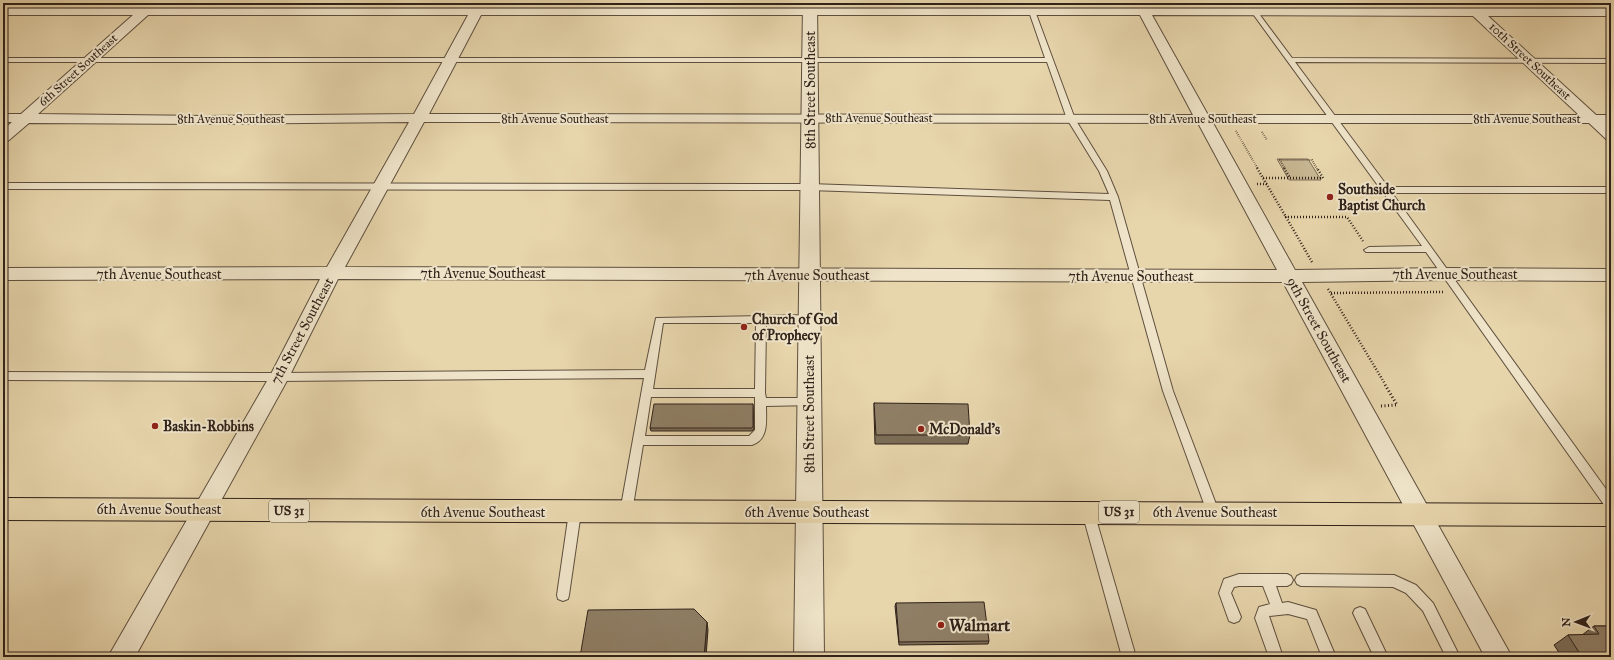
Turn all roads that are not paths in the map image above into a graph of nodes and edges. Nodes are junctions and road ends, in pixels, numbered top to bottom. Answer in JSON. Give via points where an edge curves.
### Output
{"nodes":[{"id":1,"x":1466,"y":3,"type":"edge"},
{"id":2,"x":149,"y":7,"type":"edge"},
{"id":3,"x":479,"y":7,"type":"edge"},
{"id":4,"x":810,"y":7,"type":"edge"},
{"id":5,"x":1031,"y":7,"type":"edge"},
{"id":6,"x":1141,"y":7,"type":"edge"},
{"id":7,"x":1251,"y":7,"type":"edge"},
{"id":8,"x":3,"y":11,"type":"edge"},
{"id":9,"x":1477,"y":12,"type":"junction"},
{"id":10,"x":1611,"y":12,"type":"edge"},
{"id":11,"x":3,"y":60,"type":"edge"},
{"id":12,"x":90,"y":60,"type":"junction"},
{"id":13,"x":451,"y":60,"type":"junction"},
{"id":14,"x":810,"y":60,"type":"junction"},
{"id":15,"x":1050,"y":60,"type":"junction"},
{"id":16,"x":1291,"y":60,"type":"junction"},
{"id":17,"x":1529,"y":60,"type":"junction"},
{"id":18,"x":1611,"y":61,"type":"edge"},
{"id":19,"x":3,"y":118,"type":"edge"},
{"id":20,"x":26,"y":118,"type":"junction"},
{"id":21,"x":419,"y":118,"type":"junction"},
{"id":22,"x":810,"y":118,"type":"junction"},
{"id":23,"x":1071,"y":119,"type":"junction"},
{"id":24,"x":1202,"y":119,"type":"junction"},
{"id":25,"x":1592,"y":119,"type":"junction"},
{"id":26,"x":1611,"y":119,"type":"edge"},
{"id":27,"x":1332,"y":120,"type":"junction"},
{"id":28,"x":1611,"y":136,"type":"edge"},
{"id":29,"x":3,"y":138,"type":"edge"},
{"id":30,"x":3,"y":186,"type":"edge"},
{"id":31,"x":381,"y":187,"type":"junction"},
{"id":32,"x":809,"y":187,"type":"junction"},
{"id":33,"x":1384,"y":190,"type":"junction"},
{"id":34,"x":1611,"y":190,"type":"edge"},
{"id":35,"x":1114,"y":197,"type":"junction"},
{"id":36,"x":1428,"y":249,"type":"junction"},
{"id":37,"x":1369,"y":250,"type":"road end"},
{"id":38,"x":3,"y":274,"type":"edge"},
{"id":39,"x":332,"y":274,"type":"junction"},
{"id":40,"x":1447,"y":274,"type":"junction"},
{"id":41,"x":809,"y":275,"type":"junction"},
{"id":42,"x":1611,"y":275,"type":"edge"},
{"id":43,"x":1135,"y":276,"type":"junction"},
{"id":44,"x":1289,"y":276,"type":"junction"},
{"id":45,"x":809,"y":319,"type":"junction"},
{"id":46,"x":761,"y":320,"type":"junction"},
{"id":47,"x":650,"y":374,"type":"junction"},
{"id":48,"x":3,"y":376,"type":"edge"},
{"id":49,"x":279,"y":377,"type":"junction"},
{"id":50,"x":646,"y":393,"type":"junction"},
{"id":51,"x":761,"y":398,"type":"junction"},
{"id":52,"x":810,"y":402,"type":"junction"},
{"id":53,"x":638,"y":441,"type":"junction"},
{"id":54,"x":1611,"y":505,"type":"edge"},
{"id":55,"x":3,"y":509,"type":"edge"},
{"id":56,"x":205,"y":509,"type":"junction"},
{"id":57,"x":809,"y":511,"type":"junction"},
{"id":58,"x":575,"y":512,"type":"junction"},
{"id":59,"x":626,"y":512,"type":"junction"},
{"id":60,"x":1088,"y":512,"type":"junction"},
{"id":61,"x":1213,"y":512,"type":"junction"},
{"id":62,"x":1420,"y":513,"type":"junction"},
{"id":63,"x":1611,"y":515,"type":"edge"},
{"id":64,"x":1267,"y":580,"type":"junction"},
{"id":65,"x":1287,"y":580,"type":"dead end"},
{"id":66,"x":1302,"y":580,"type":"dead end"},
{"id":67,"x":563,"y":595,"type":"dead end"},
{"id":68,"x":1278,"y":608,"type":"junction"},
{"id":69,"x":1360,"y":613,"type":"dead end"},
{"id":70,"x":1234,"y":617,"type":"dead end"},
{"id":71,"x":121,"y":657,"type":"edge"},
{"id":72,"x":809,"y":657,"type":"edge"},
{"id":73,"x":1129,"y":657,"type":"edge"},
{"id":74,"x":1276,"y":657,"type":"edge"},
{"id":75,"x":1329,"y":657,"type":"edge"},
{"id":76,"x":1381,"y":657,"type":"edge"},
{"id":77,"x":1453,"y":657,"type":"edge"},
{"id":78,"x":1499,"y":657,"type":"edge"}],
"edges":[{"from":1,"to":9,"type":"street","name":"10th Street Southeast"},
{"from":2,"to":3,"type":"street"},
{"from":2,"to":8,"type":"street"},
{"from":2,"to":12,"type":"street","name":"6th Street Southeast"},
{"from":3,"to":4,"type":"street"},
{"from":3,"to":13,"type":"street","name":"7th Street Southeast"},
{"from":4,"to":5,"type":"street"},
{"from":4,"to":14,"type":"street","name":"8th Street Southeast"},
{"from":5,"to":6,"type":"street"},
{"from":5,"to":15,"type":"lane"},
{"from":6,"to":7,"type":"street"},
{"from":6,"to":24,"type":"street","name":"9th Street Southeast"},
{"from":7,"to":9,"type":"street"},
{"from":7,"to":16,"type":"lane"},
{"from":9,"to":10,"type":"street"},
{"from":9,"to":17,"type":"street","name":"10th Street Southeast"},
{"from":11,"to":12,"type":"lane"},
{"from":12,"to":13,"type":"lane"},
{"from":12,"to":20,"type":"street","name":"6th Street Southeast"},
{"from":13,"to":14,"type":"lane"},
{"from":13,"to":21,"type":"street","name":"7th Street Southeast"},
{"from":14,"to":15,"type":"lane"},
{"from":14,"to":22,"type":"street","name":"8th Street Southeast"},
{"from":15,"to":23,"type":"lane"},
{"from":16,"to":17,"type":"lane"},
{"from":16,"to":27,"type":"lane"},
{"from":17,"to":18,"type":"lane"},
{"from":17,"to":25,"type":"street","name":"10th Street Southeast"},
{"from":19,"to":20,"type":"street","name":"8th Avenue Southeast"},
{"from":20,"to":21,"type":"street","name":"8th Avenue Southeast"},
{"from":20,"to":29,"type":"street","name":"6th Street Southeast"},
{"from":21,"to":22,"type":"street","name":"8th Avenue Southeast"},
{"from":21,"to":31,"type":"street","name":"7th Street Southeast"},
{"from":22,"to":23,"type":"street","name":"8th Avenue Southeast"},
{"from":22,"to":32,"type":"street","name":"8th Street Southeast"},
{"from":23,"to":24,"type":"street","name":"8th Avenue Southeast"},
{"from":23,"to":35,"type":"lane","via":[[1103,171]]},
{"from":24,"to":27,"type":"street","name":"8th Avenue Southeast"},
{"from":24,"to":44,"type":"street","name":"9th Street Southeast"},
{"from":25,"to":26,"type":"street","name":"8th Avenue Southeast"},
{"from":25,"to":27,"type":"street","name":"8th Avenue Southeast"},
{"from":25,"to":28,"type":"street","name":"10th Street Southeast"},
{"from":27,"to":33,"type":"lane"},
{"from":30,"to":31,"type":"lane"},
{"from":31,"to":32,"type":"lane"},
{"from":31,"to":39,"type":"street","name":"7th Street Southeast"},
{"from":32,"to":35,"type":"lane"},
{"from":32,"to":41,"type":"street","name":"8th Street Southeast"},
{"from":33,"to":34,"type":"lane"},
{"from":33,"to":36,"type":"lane"},
{"from":35,"to":43,"type":"lane"},
{"from":36,"to":37,"type":"lane"},
{"from":36,"to":40,"type":"lane"},
{"from":38,"to":39,"type":"street","name":"7th Avenue Southeast"},
{"from":39,"to":41,"type":"street","name":"7th Avenue Southeast"},
{"from":39,"to":49,"type":"street","name":"7th Street Southeast"},
{"from":40,"to":42,"type":"street","name":"7th Avenue Southeast"},
{"from":40,"to":44,"type":"street","name":"7th Avenue Southeast"},
{"from":40,"to":54,"type":"lane"},
{"from":41,"to":43,"type":"street","name":"7th Avenue Southeast"},
{"from":41,"to":45,"type":"street","name":"8th Street Southeast"},
{"from":43,"to":44,"type":"street","name":"7th Avenue Southeast"},
{"from":43,"to":61,"type":"lane","via":[[1168,391]]},
{"from":44,"to":62,"type":"street","name":"9th Street Southeast"},
{"from":45,"to":46,"type":"lane"},
{"from":45,"to":52,"type":"street","name":"8th Street Southeast"},
{"from":46,"to":47,"type":"lane","via":[[659,320]]},
{"from":46,"to":51,"type":"lane"},
{"from":47,"to":49,"type":"lane"},
{"from":47,"to":50,"type":"lane"},
{"from":48,"to":49,"type":"lane"},
{"from":49,"to":56,"type":"street","name":"7th Street Southeast"},
{"from":50,"to":51,"type":"lane"},
{"from":50,"to":53,"type":"lane"},
{"from":51,"to":52,"type":"lane"},
{"from":51,"to":53,"type":"lane","via":[[760,432],[752,440]]},
{"from":52,"to":57,"type":"street","name":"8th Street Southeast"},
{"from":53,"to":59,"type":"lane"},
{"from":55,"to":56,"type":"main road","name":"6th Avenue Southeast","number":"US 31"},
{"from":56,"to":58,"type":"main road","name":"6th Avenue Southeast","number":"US 31"},
{"from":56,"to":71,"type":"street","name":"7th Street Southeast"},
{"from":57,"to":59,"type":"main road","name":"6th Avenue Southeast","number":"US 31"},
{"from":57,"to":60,"type":"main road","name":"6th Avenue Southeast","number":"US 31"},
{"from":57,"to":72,"type":"street","name":"8th Street Southeast"},
{"from":58,"to":59,"type":"main road","name":"6th Avenue Southeast","number":"US 31"},
{"from":58,"to":67,"type":"lane"},
{"from":60,"to":61,"type":"main road","name":"6th Avenue Southeast","number":"US 31"},
{"from":60,"to":73,"type":"lane"},
{"from":61,"to":62,"type":"main road","name":"6th Avenue Southeast","number":"US 31"},
{"from":62,"to":63,"type":"main road","name":"6th Avenue Southeast","number":"US 31"},
{"from":62,"to":78,"type":"street","name":"9th Street Southeast"},
{"from":64,"to":65,"type":"lane"},
{"from":64,"to":68,"type":"lane"},
{"from":64,"to":70,"type":"lane","via":[[1239,580],[1228,583],[1225,593]]},
{"from":66,"to":77,"type":"lane","via":[[1394,581],[1411,589],[1428,606]]},
{"from":68,"to":74,"type":"lane","via":[[1264,611],[1262,618]]},
{"from":68,"to":75,"type":"lane","via":[[1311,614]]},
{"from":69,"to":76,"type":"lane"}]}
